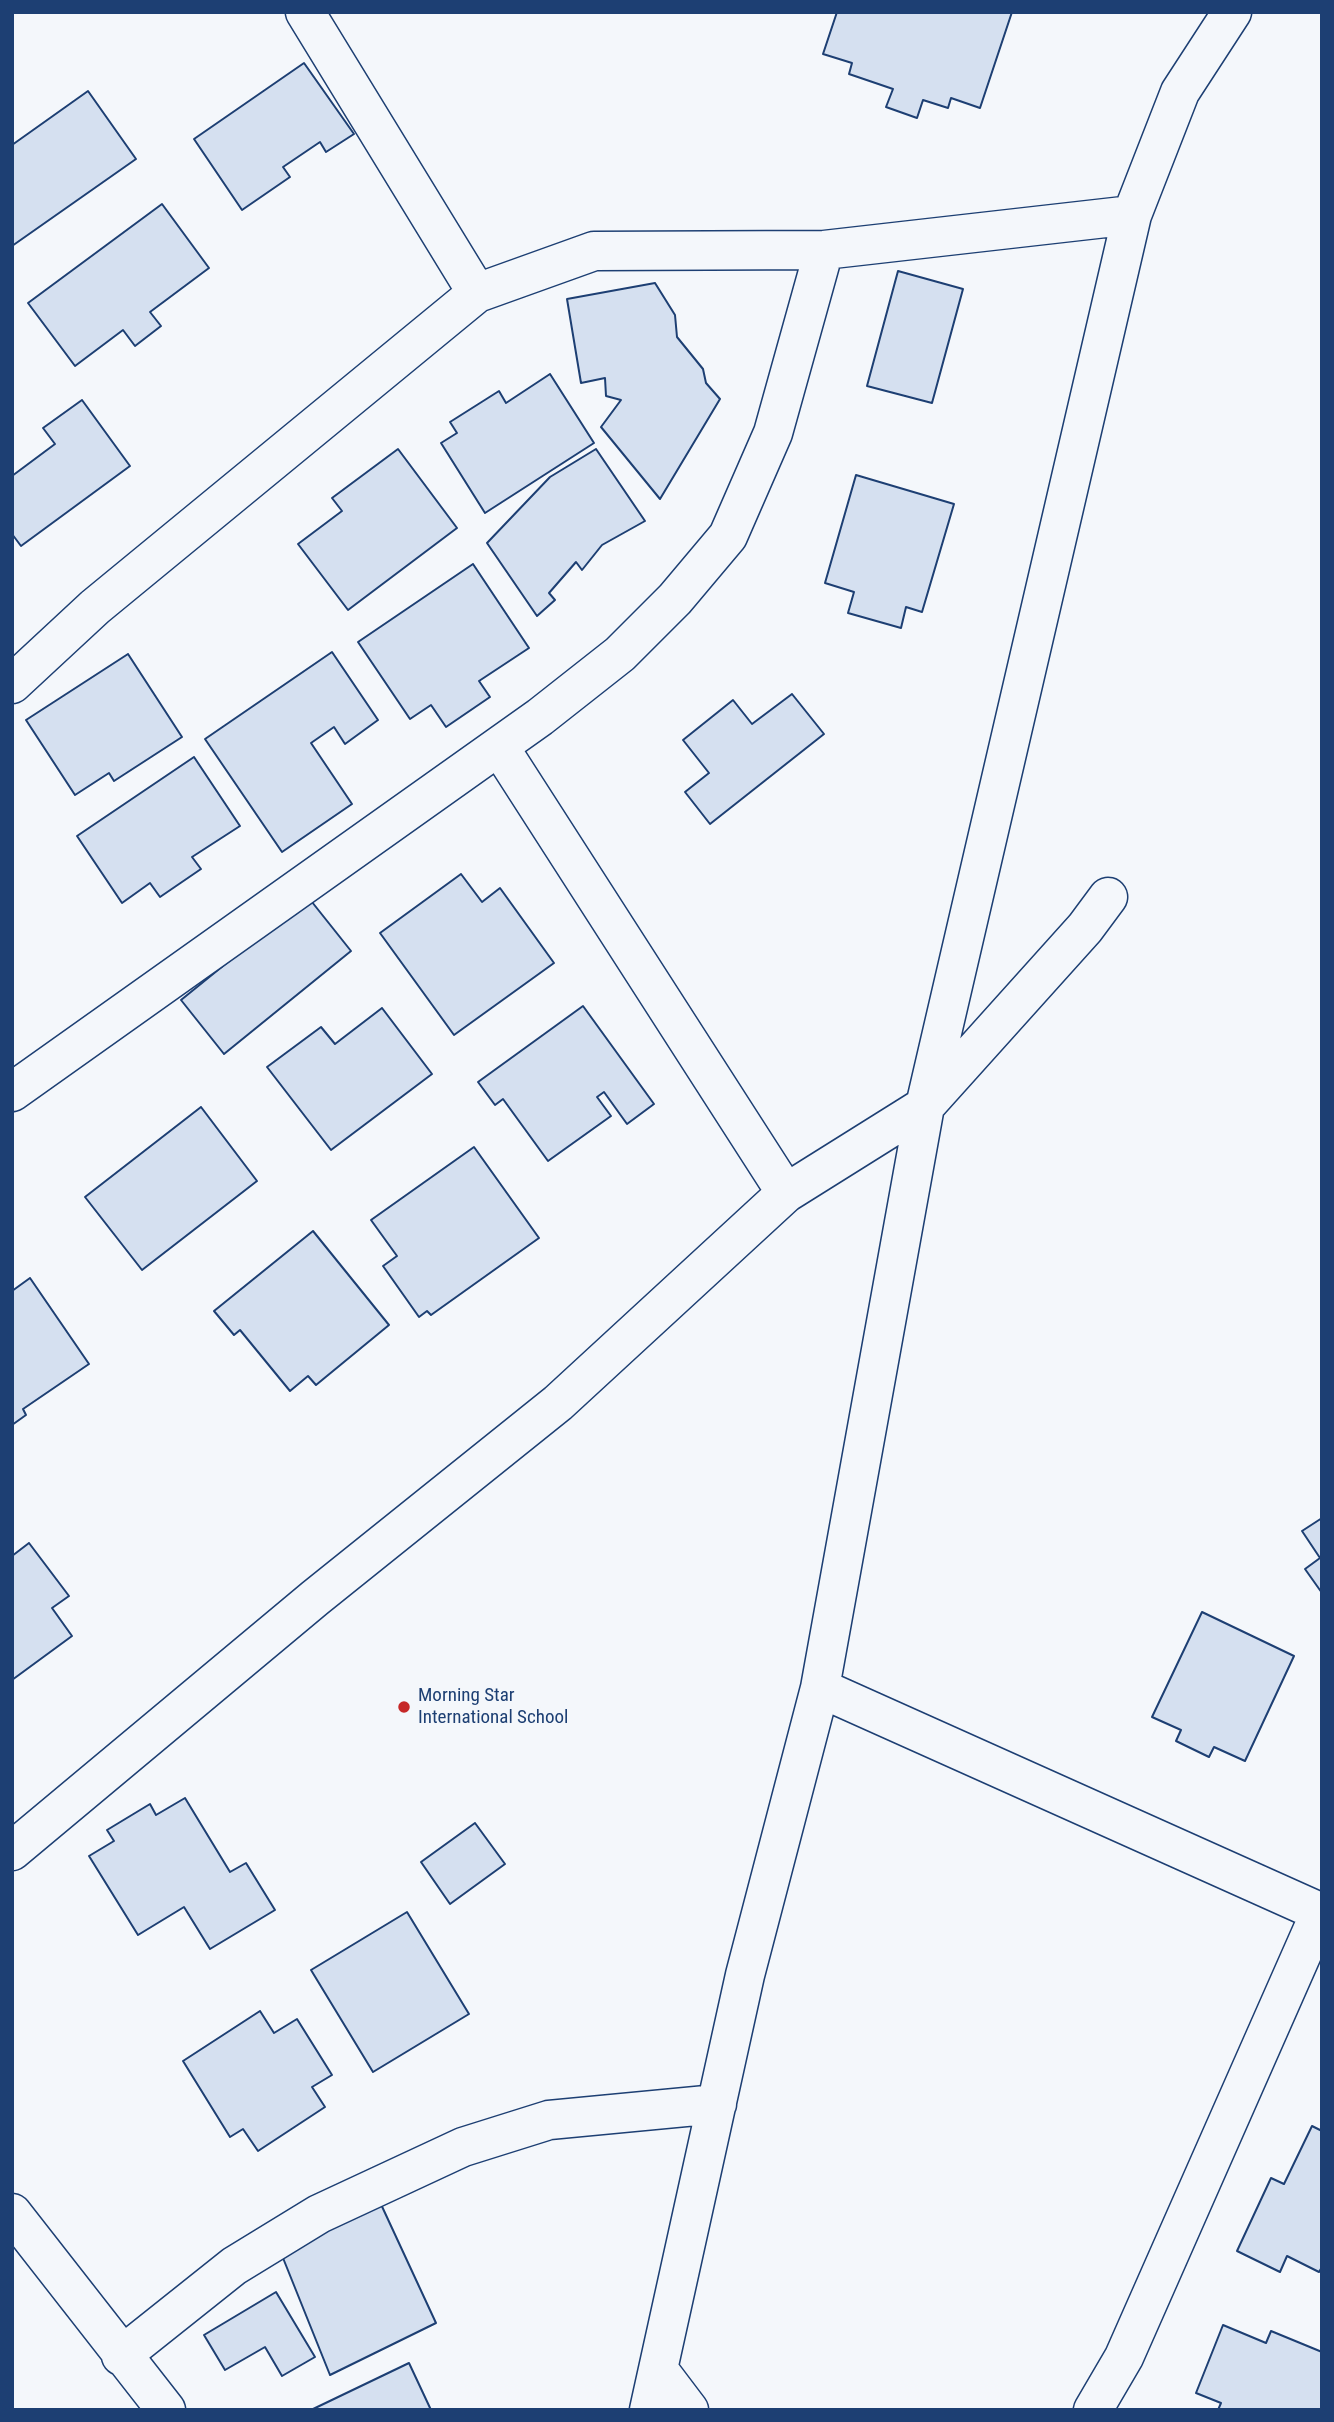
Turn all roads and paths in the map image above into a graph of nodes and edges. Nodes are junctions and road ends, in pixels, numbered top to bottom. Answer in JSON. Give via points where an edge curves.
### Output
{"nodes":[{"id":1,"x":305,"y":12,"type":"edge"},
{"id":2,"x":1232,"y":12,"type":"edge"},
{"id":3,"x":1132,"y":215,"type":"junction"},
{"id":4,"x":824,"y":250,"type":"junction"},
{"id":5,"x":477,"y":293,"type":"junction"},
{"id":6,"x":12,"y":684,"type":"edge"},
{"id":7,"x":500,"y":748,"type":"junction"},
{"id":8,"x":1108,"y":897,"type":"dead end"},
{"id":9,"x":15,"y":1085,"type":"edge"},
{"id":10,"x":925,"y":1106,"type":"junction"},
{"id":11,"x":786,"y":1193,"type":"junction"},
{"id":12,"x":820,"y":1688,"type":"junction"},
{"id":13,"x":12,"y":1852,"type":"edge"},
{"id":14,"x":1321,"y":1913,"type":"edge"},
{"id":15,"x":717,"y":2104,"type":"junction"},
{"id":16,"x":12,"y":2213,"type":"edge"},
{"id":17,"x":121,"y":2356,"type":"junction"},
{"id":18,"x":659,"y":2369,"type":"junction"},
{"id":19,"x":166,"y":2410,"type":"edge"},
{"id":20,"x":649,"y":2410,"type":"edge"},
{"id":21,"x":689,"y":2410,"type":"edge"},
{"id":22,"x":1093,"y":2410,"type":"edge"}],
"edges":[{"from":1,"to":5,"type":"street"},
{"from":2,"to":3,"type":"street","via":[[1180,92]]},
{"from":3,"to":4,"type":"street"},
{"from":3,"to":10,"type":"street"},
{"from":4,"to":5,"type":"street","via":[[593,251]]},
{"from":4,"to":7,"type":"street","via":[[773,433],[728,536],[620,654]]},
{"from":5,"to":6,"type":"street","via":[[106,598]]},
{"from":7,"to":9,"type":"street"},
{"from":7,"to":11,"type":"street"},
{"from":8,"to":10,"type":"street","via":[[1085,929]]},
{"from":10,"to":11,"type":"street"},
{"from":10,"to":12,"type":"street"},
{"from":11,"to":13,"type":"street","via":[[558,1403],[315,1598]]},
{"from":12,"to":14,"type":"street"},
{"from":12,"to":15,"type":"street","via":[[744,1975]]},
{"from":14,"to":22,"type":"street","via":[[1124,2357]]},
{"from":15,"to":17,"type":"street","via":[[549,2120],[463,2147],[318,2214],[234,2266]]},
{"from":15,"to":18,"type":"street"},
{"from":16,"to":17,"type":"street"},
{"from":17,"to":19,"type":"street"},
{"from":18,"to":20,"type":"street"},
{"from":18,"to":21,"type":"street"}]}
